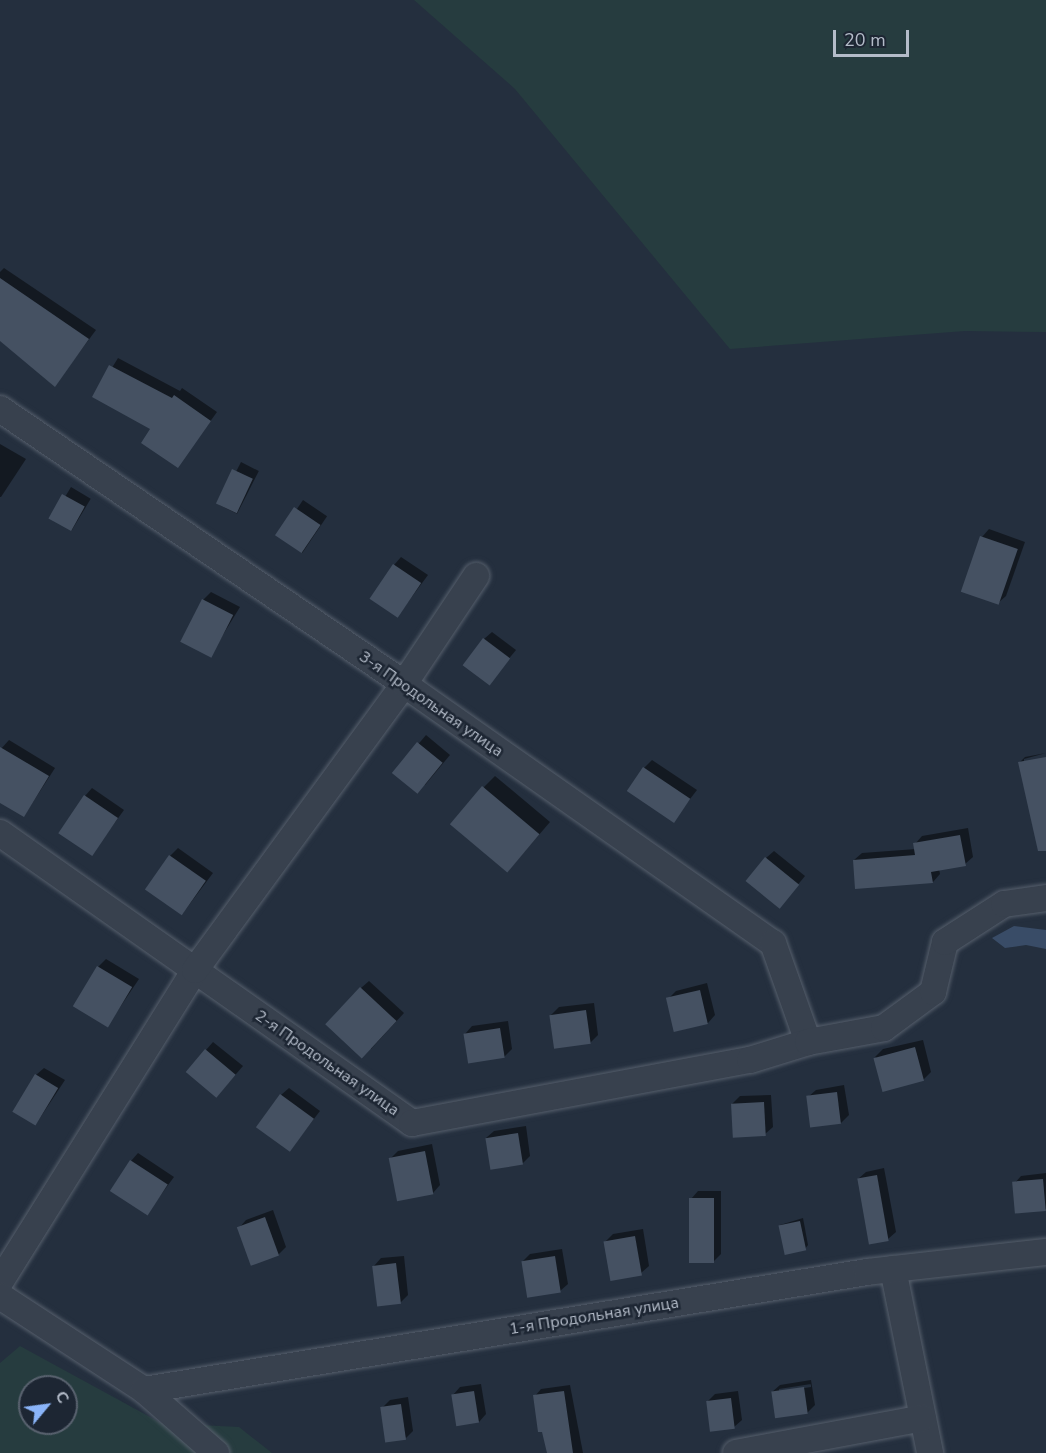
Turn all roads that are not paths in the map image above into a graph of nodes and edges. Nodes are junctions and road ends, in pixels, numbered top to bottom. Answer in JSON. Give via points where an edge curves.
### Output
{"nodes":[{"id":1,"x":0,"y":409,"type":"edge"},
{"id":2,"x":476,"y":576,"type":"dead end"},
{"id":3,"x":404,"y":684,"type":"junction"},
{"id":4,"x":0,"y":833,"type":"edge"},
{"id":5,"x":1046,"y":898,"type":"edge"},
{"id":6,"x":195,"y":970,"type":"junction"},
{"id":7,"x":808,"y":1042,"type":"junction"},
{"id":8,"x":1046,"y":1252,"type":"edge"},
{"id":9,"x":893,"y":1269,"type":"junction"},
{"id":10,"x":0,"y":1282,"type":"edge"},
{"id":11,"x":0,"y":1296,"type":"edge"},
{"id":12,"x":144,"y":1390,"type":"junction"},
{"id":13,"x":923,"y":1418,"type":"junction"},
{"id":14,"x":216,"y":1453,"type":"edge"},
{"id":15,"x":736,"y":1453,"type":"edge"},
{"id":16,"x":930,"y":1453,"type":"edge"}],
"edges":[{"from":1,"to":3,"type":"street","name":"3-я Продольная улица"},
{"from":2,"to":3,"type":"street"},
{"from":3,"to":6,"type":"street"},
{"from":3,"to":7,"type":"street","name":"3-я Продольная улица","via":[[773,943]]},
{"from":4,"to":6,"type":"street","name":"2-я Продольная улица"},
{"from":5,"to":7,"type":"street","name":"2-я Продольная улица","via":[[1004,904],[945,942],[933,992],[884,1028]]},
{"from":6,"to":7,"type":"street","name":"2-я Продольная улица","via":[[412,1123],[750,1060]]},
{"from":6,"to":10,"type":"street"},
{"from":8,"to":9,"type":"street","name":"1-я Продольная улица"},
{"from":9,"to":12,"type":"street","name":"1-я Продольная улица"},
{"from":9,"to":13,"type":"street"},
{"from":11,"to":12,"type":"street"},
{"from":12,"to":14,"type":"street"},
{"from":13,"to":15,"type":"street"},
{"from":13,"to":16,"type":"street"}]}
